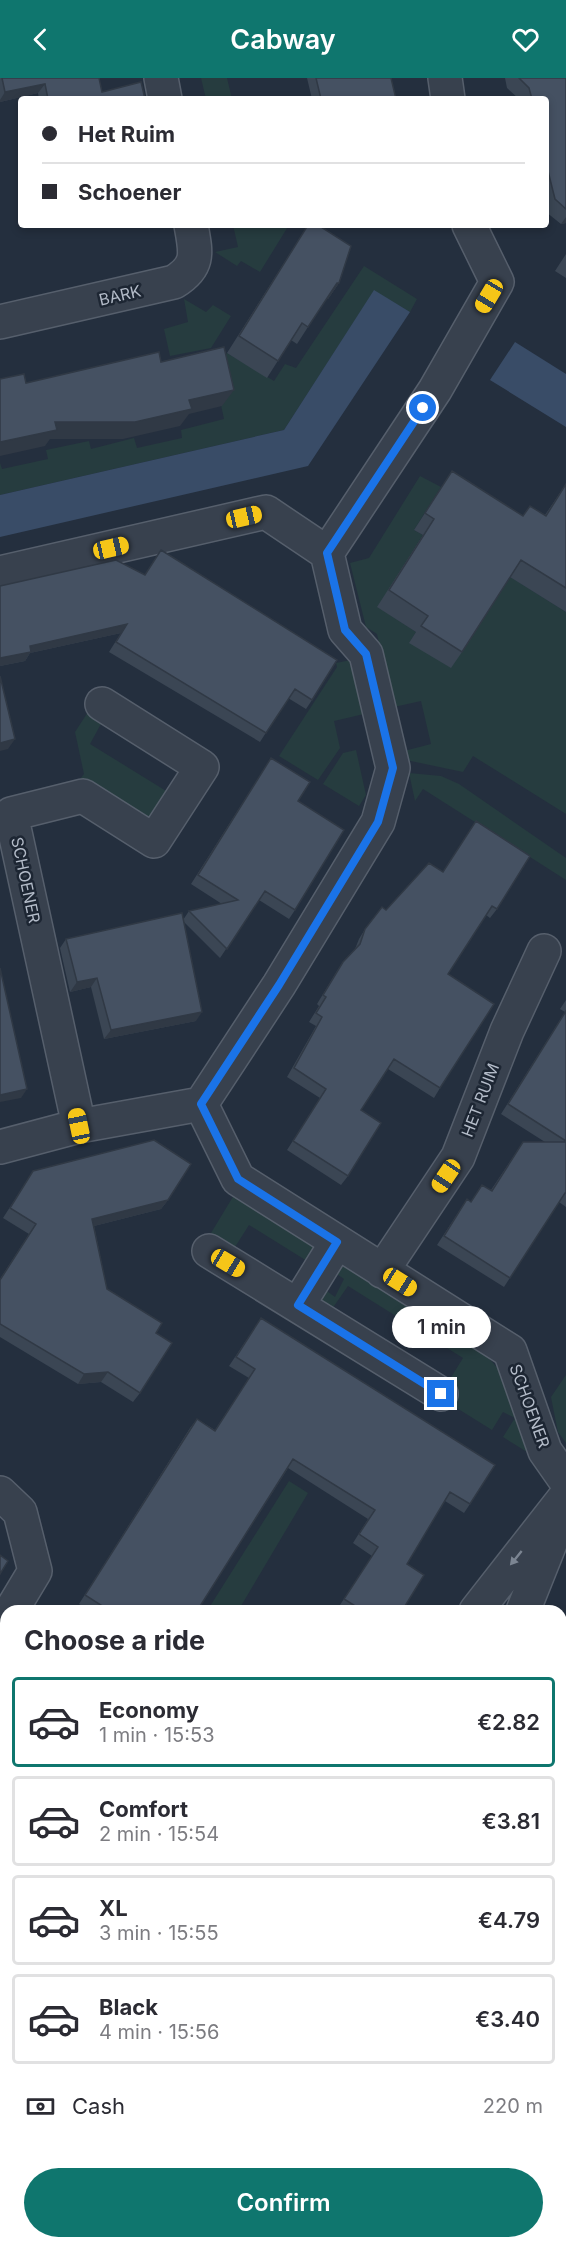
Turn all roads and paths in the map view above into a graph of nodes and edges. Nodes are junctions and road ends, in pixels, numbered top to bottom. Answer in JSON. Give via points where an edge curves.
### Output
{"nodes":[{"id":1,"x":161,"y":78,"type":"edge"},
{"id":2,"x":445,"y":78,"type":"edge"},
{"id":3,"x":164,"y":96,"type":"edge"},
{"id":4,"x":448,"y":96,"type":"edge"},
{"id":5,"x":190,"y":228,"type":"edge"},
{"id":6,"x":470,"y":228,"type":"edge"},
{"id":7,"x":0,"y":322,"type":"edge"},
{"id":8,"x":327,"y":553,"type":"junction"},
{"id":9,"x":0,"y":573,"type":"edge"},
{"id":10,"x":102,"y":704,"type":"dead end"},
{"id":11,"x":544,"y":951,"type":"dead end"},
{"id":12,"x":201,"y":1104,"type":"junction"},
{"id":13,"x":79,"y":1126,"type":"junction"},
{"id":14,"x":0,"y":1147,"type":"edge"},
{"id":15,"x":337,"y":1242,"type":"junction"},
{"id":16,"x":209,"y":1251,"type":"dead end"},
{"id":17,"x":382,"y":1271,"type":"junction"},
{"id":18,"x":298,"y":1305,"type":"junction"},
{"id":19,"x":441,"y":1394,"type":"dead end"},
{"id":20,"x":566,"y":1481,"type":"edge"},
{"id":21,"x":0,"y":1492,"type":"edge"},
{"id":22,"x":566,"y":1496,"type":"edge"},
{"id":23,"x":566,"y":1503,"type":"edge"},
{"id":24,"x":15,"y":1605,"type":"edge"},
{"id":25,"x":481,"y":1605,"type":"edge"},
{"id":26,"x":525,"y":1605,"type":"edge"}],
"edges":[{"from":1,"to":3,"type":"street"},
{"from":2,"to":4,"type":"street"},
{"from":5,"to":7,"type":"street","name":"BARK","via":[[195,260],[190,273],[174,282]]},
{"from":6,"to":8,"type":"street","via":[[497,282],[435,390]]},
{"from":8,"to":9,"type":"street","via":[[266,512]]},
{"from":8,"to":12,"type":"street","via":[[345,630],[366,654],[393,768],[378,822]]},
{"from":10,"to":13,"type":"street","name":"SCHOENER","via":[[202,767],[154,841],[83,796],[11,814]]},
{"from":11,"to":17,"type":"street","name":"HET RUIM","via":[[507,1031],[458,1157]]},
{"from":12,"to":13,"type":"street"},
{"from":12,"to":15,"type":"street","name":"SCHOENER","via":[[238,1179]]},
{"from":13,"to":14,"type":"street"},
{"from":15,"to":17,"type":"street","name":"SCHOENER"},
{"from":15,"to":18,"type":"street"},
{"from":16,"to":18,"type":"street"},
{"from":17,"to":20,"type":"street","name":"SCHOENER","via":[[510,1351],[546,1451]]},
{"from":18,"to":19,"type":"street"},
{"from":21,"to":24,"type":"street","via":[[20,1512],[35,1571]]},
{"from":22,"to":25,"type":"street","one_way":true},
{"from":23,"to":26,"type":"street"}]}
